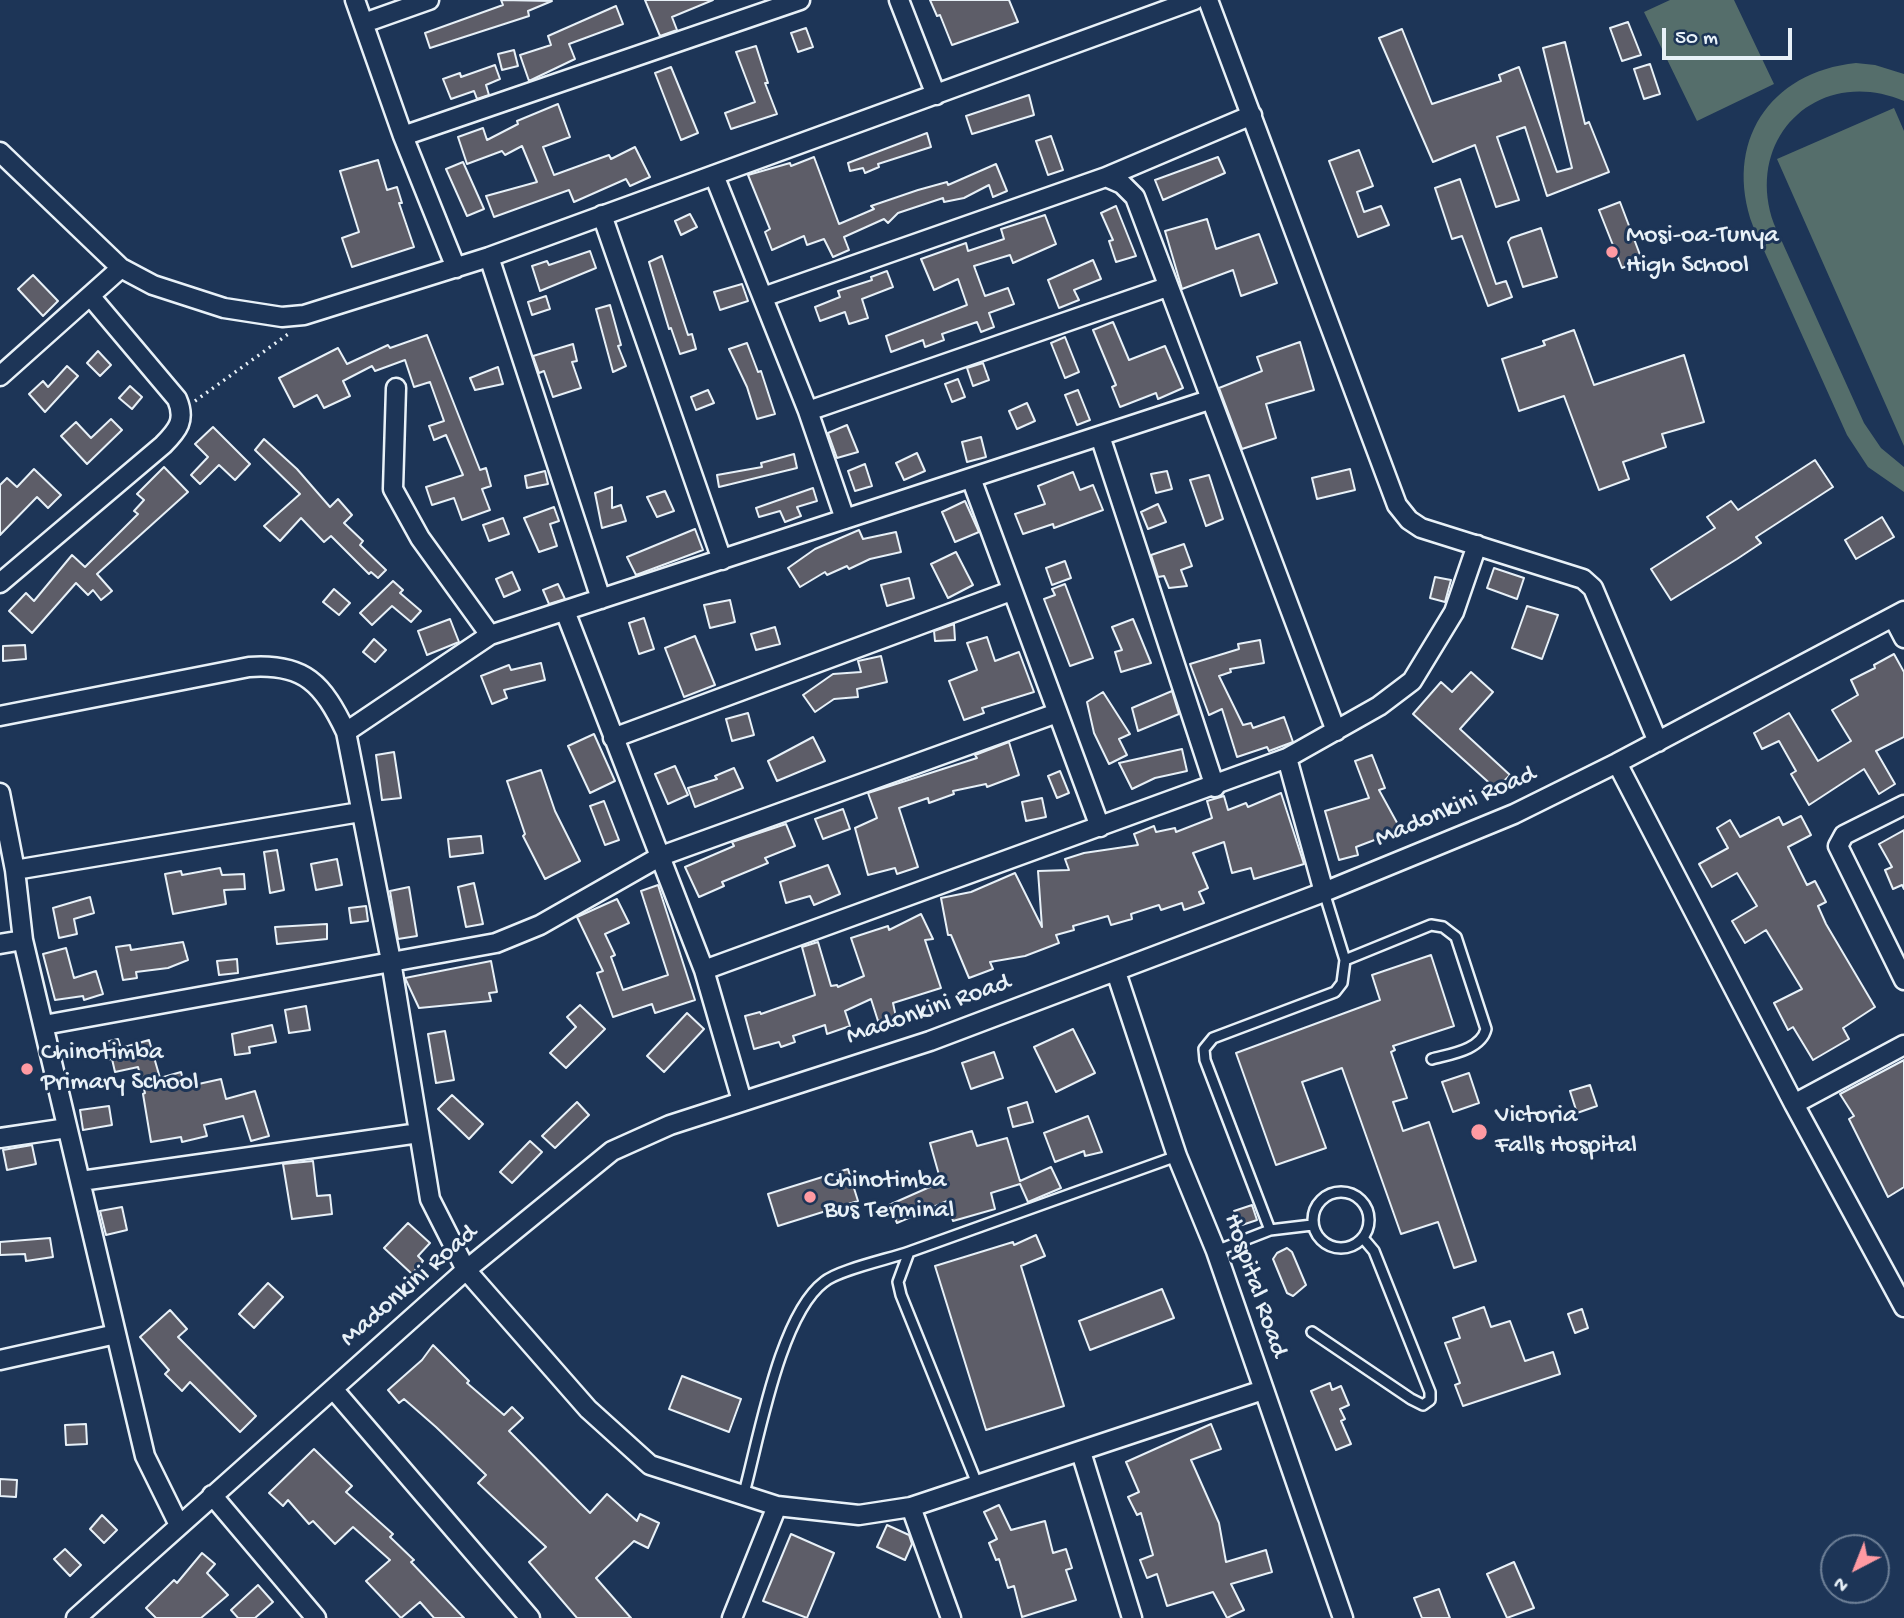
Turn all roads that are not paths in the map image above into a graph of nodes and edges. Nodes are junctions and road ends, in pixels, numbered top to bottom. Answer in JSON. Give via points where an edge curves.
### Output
{"nodes":[{"id":1,"x":355,"y":0,"type":"edge"},
{"id":2,"x":429,"y":0,"type":"edge"},
{"id":3,"x":800,"y":0,"type":"edge"},
{"id":4,"x":899,"y":0,"type":"edge"},
{"id":5,"x":1194,"y":0,"type":"edge"},
{"id":6,"x":1208,"y":0,"type":"edge"},
{"id":7,"x":364,"y":23,"type":"junction"},
{"id":8,"x":936,"y":95,"type":"junction"},
{"id":9,"x":1252,"y":115,"type":"junction"},
{"id":10,"x":403,"y":136,"type":"junction"},
{"id":11,"x":2,"y":156,"type":"edge"},
{"id":12,"x":714,"y":175,"type":"junction"},
{"id":13,"x":1106,"y":177,"type":"junction"},
{"id":14,"x":602,"y":215,"type":"junction"},
{"id":15,"x":489,"y":257,"type":"junction"},
{"id":16,"x":121,"y":268,"type":"junction"},
{"id":17,"x":456,"y":268,"type":"junction"},
{"id":18,"x":1167,"y":288,"type":"junction"},
{"id":19,"x":91,"y":297,"type":"junction"},
{"id":20,"x":763,"y":297,"type":"junction"},
{"id":21,"x":0,"y":376,"type":"edge"},
{"id":22,"x":396,"y":388,"type":"dead end"},
{"id":23,"x":1209,"y":400,"type":"junction"},
{"id":24,"x":807,"y":411,"type":"junction"},
{"id":25,"x":1100,"y":436,"type":"junction"},
{"id":26,"x":971,"y":478,"type":"junction"},
{"id":27,"x":845,"y":519,"type":"junction"},
{"id":28,"x":1476,"y":545,"type":"junction"},
{"id":29,"x":722,"y":559,"type":"junction"},
{"id":30,"x":0,"y":583,"type":"edge"},
{"id":31,"x":1011,"y":591,"type":"junction"},
{"id":32,"x":601,"y":599,"type":"junction"},
{"id":33,"x":565,"y":611,"type":"junction"},
{"id":34,"x":1898,"y":614,"type":"edge"},
{"id":35,"x":490,"y":635,"type":"junction"},
{"id":36,"x":1904,"y":638,"type":"edge"},
{"id":37,"x":1057,"y":713,"type":"junction"},
{"id":38,"x":0,"y":716,"type":"edge"},
{"id":39,"x":1336,"y":731,"type":"junction"},
{"id":40,"x":346,"y":732,"type":"junction"},
{"id":41,"x":613,"y":738,"type":"junction"},
{"id":42,"x":1658,"y":742,"type":"junction"},
{"id":43,"x":1287,"y":758,"type":"junction"},
{"id":44,"x":1617,"y":764,"type":"junction"},
{"id":45,"x":1215,"y":787,"type":"junction"},
{"id":46,"x":0,"y":793,"type":"edge"},
{"id":47,"x":1904,"y":805,"type":"edge"},
{"id":48,"x":360,"y":812,"type":"junction"},
{"id":49,"x":1100,"y":827,"type":"junction"},
{"id":50,"x":660,"y":856,"type":"junction"},
{"id":51,"x":15,"y":870,"type":"junction"},
{"id":52,"x":1324,"y":892,"type":"junction"},
{"id":53,"x":23,"y":940,"type":"junction"},
{"id":54,"x":0,"y":944,"type":"edge"},
{"id":55,"x":1345,"y":960,"type":"junction"},
{"id":56,"x":391,"y":961,"type":"junction"},
{"id":57,"x":704,"y":970,"type":"junction"},
{"id":58,"x":1116,"y":972,"type":"junction"},
{"id":59,"x":1904,"y":980,"type":"edge"},
{"id":60,"x":44,"y":1025,"type":"junction"},
{"id":61,"x":1904,"y":1045,"type":"edge"},
{"id":62,"x":1432,"y":1059,"type":"dead end"},
{"id":63,"x":743,"y":1101,"type":"junction"},
{"id":64,"x":1794,"y":1104,"type":"junction"},
{"id":65,"x":67,"y":1128,"type":"junction"},
{"id":66,"x":419,"y":1133,"type":"junction"},
{"id":67,"x":0,"y":1139,"type":"edge"},
{"id":68,"x":1177,"y":1156,"type":"junction"},
{"id":69,"x":81,"y":1181,"type":"junction"},
{"id":70,"x":1312,"y":1225,"type":"junction"},
{"id":71,"x":1270,"y":1230,"type":"junction"},
{"id":72,"x":1363,"y":1238,"type":"junction"},
{"id":73,"x":1216,"y":1251,"type":"junction"},
{"id":74,"x":909,"y":1252,"type":"junction"},
{"id":75,"x":466,"y":1270,"type":"junction"},
{"id":76,"x":1904,"y":1307,"type":"edge"},
{"id":77,"x":1312,"y":1332,"type":"dead end"},
{"id":78,"x":116,"y":1334,"type":"junction"},
{"id":79,"x":0,"y":1360,"type":"edge"},
{"id":80,"x":334,"y":1390,"type":"junction"},
{"id":81,"x":1263,"y":1390,"type":"junction"},
{"id":82,"x":1081,"y":1452,"type":"junction"},
{"id":83,"x":978,"y":1486,"type":"junction"},
{"id":84,"x":744,"y":1493,"type":"junction"},
{"id":85,"x":212,"y":1494,"type":"junction"},
{"id":86,"x":777,"y":1506,"type":"junction"},
{"id":87,"x":911,"y":1507,"type":"junction"},
{"id":88,"x":179,"y":1525,"type":"junction"},
{"id":89,"x":92,"y":1604,"type":"junction"},
{"id":90,"x":76,"y":1618,"type":"edge"},
{"id":91,"x":104,"y":1618,"type":"edge"},
{"id":92,"x":316,"y":1618,"type":"edge"},
{"id":93,"x":530,"y":1618,"type":"edge"},
{"id":94,"x":732,"y":1618,"type":"edge"},
{"id":95,"x":951,"y":1618,"type":"edge"},
{"id":96,"x":1132,"y":1618,"type":"edge"},
{"id":97,"x":1343,"y":1618,"type":"edge"}],
"edges":[{"from":1,"to":7,"type":"street"},
{"from":2,"to":7,"type":"street"},
{"from":3,"to":10,"type":"street"},
{"from":4,"to":8,"type":"street"},
{"from":5,"to":8,"type":"street"},
{"from":6,"to":9,"type":"street"},
{"from":7,"to":10,"type":"street"},
{"from":8,"to":12,"type":"street"},
{"from":9,"to":13,"type":"street"},
{"from":9,"to":28,"type":"street","via":[[1397,505],[1421,528]]},
{"from":10,"to":17,"type":"street"},
{"from":11,"to":16,"type":"street"},
{"from":12,"to":14,"type":"street"},
{"from":12,"to":20,"type":"street"},
{"from":13,"to":18,"type":"street","via":[[1135,197]]},
{"from":13,"to":20,"type":"street"},
{"from":14,"to":15,"type":"street"},
{"from":14,"to":29,"type":"street"},
{"from":15,"to":17,"type":"street"},
{"from":15,"to":32,"type":"street"},
{"from":16,"to":17,"type":"street","via":[[173,294],[282,317],[304,315]]},
{"from":16,"to":19,"type":"street"},
{"from":18,"to":23,"type":"street"},
{"from":18,"to":24,"type":"street"},
{"from":19,"to":21,"type":"street"},
{"from":19,"to":30,"type":"street","via":[[177,399],[182,423],[163,445]]},
{"from":20,"to":24,"type":"street"},
{"from":22,"to":35,"type":"street","via":[[393,489],[420,538]]},
{"from":23,"to":25,"type":"street"},
{"from":23,"to":39,"type":"street"},
{"from":24,"to":27,"type":"street"},
{"from":25,"to":26,"type":"street"},
{"from":25,"to":45,"type":"street"},
{"from":26,"to":27,"type":"street"},
{"from":26,"to":31,"type":"street"},
{"from":27,"to":29,"type":"street"},
{"from":28,"to":39,"type":"street","via":[[1454,612],[1412,681]]},
{"from":28,"to":42,"type":"street","via":[[1583,579],[1593,588]]},
{"from":29,"to":32,"type":"street"},
{"from":31,"to":37,"type":"street"},
{"from":31,"to":41,"type":"street"},
{"from":32,"to":33,"type":"street"},
{"from":33,"to":35,"type":"street"},
{"from":33,"to":41,"type":"street"},
{"from":34,"to":36,"type":"street"},
{"from":34,"to":42,"type":"street","name":"Madonkini Road"},
{"from":35,"to":40,"type":"street"},
{"from":37,"to":49,"type":"street"},
{"from":37,"to":50,"type":"street"},
{"from":38,"to":40,"type":"street","via":[[275,665],[296,670],[318,685]]},
{"from":39,"to":43,"type":"street"},
{"from":40,"to":48,"type":"street"},
{"from":41,"to":50,"type":"street"},
{"from":42,"to":44,"type":"street","name":"Madonkini Road"},
{"from":43,"to":45,"type":"street"},
{"from":43,"to":52,"type":"street"},
{"from":44,"to":52,"type":"street","name":"Madonkini Road","via":[[1514,814]]},
{"from":44,"to":64,"type":"street"},
{"from":45,"to":49,"type":"street"},
{"from":46,"to":51,"type":"street"},
{"from":47,"to":59,"type":"street","via":[[1844,835],[1838,846]]},
{"from":48,"to":51,"type":"street"},
{"from":48,"to":56,"type":"street"},
{"from":49,"to":57,"type":"street"},
{"from":50,"to":56,"type":"street","via":[[540,925],[496,943]]},
{"from":50,"to":57,"type":"street"},
{"from":51,"to":53,"type":"street"},
{"from":52,"to":55,"type":"lane"},
{"from":52,"to":58,"type":"street","name":"Madonkini Road"},
{"from":53,"to":54,"type":"street"},
{"from":53,"to":60,"type":"street"},
{"from":55,"to":62,"type":"lane","via":[[1431,925],[1443,926],[1456,937],[1486,1029],[1477,1043]]},
{"from":55,"to":71,"type":"lane","via":[[1342,983],[1335,992],[1213,1038],[1205,1049],[1205,1060]]},
{"from":56,"to":60,"type":"street"},
{"from":56,"to":66,"type":"street"},
{"from":57,"to":63,"type":"street"},
{"from":58,"to":63,"type":"street","name":"Madonkini Road","via":[[930,1041]]},
{"from":58,"to":68,"type":"street","name":"Hospital Road"},
{"from":60,"to":65,"type":"street"},
{"from":61,"to":64,"type":"street"},
{"from":63,"to":75,"type":"street","name":"Madonkini Road","via":[[670,1125],[612,1151]]},
{"from":64,"to":76,"type":"street"},
{"from":65,"to":67,"type":"street"},
{"from":65,"to":69,"type":"street"},
{"from":66,"to":69,"type":"street"},
{"from":66,"to":75,"type":"street","via":[[430,1199]]},
{"from":68,"to":73,"type":"street","name":"Hospital Road"},
{"from":68,"to":74,"type":"lane"},
{"from":69,"to":78,"type":"street"},
{"from":70,"to":71,"type":"lane"},
{"from":70,"to":72,"type":"lane","via":[[1324,1242],[1342,1248]]},
{"from":70,"to":72,"type":"lane","via":[[1315,1206],[1329,1193],[1349,1192],[1364,1204],[1369,1223]]},
{"from":71,"to":73,"type":"lane"},
{"from":72,"to":77,"type":"lane","via":[[1382,1269],[1430,1400],[1423,1405],[1410,1399]]},
{"from":73,"to":81,"type":"street","name":"Hospital Road"},
{"from":74,"to":83,"type":"lane","via":[[898,1282],[901,1295]]},
{"from":74,"to":84,"type":"lane","via":[[825,1280],[803,1302],[788,1330]]},
{"from":75,"to":80,"type":"street","name":"Madonkini Road"},
{"from":75,"to":84,"type":"street","via":[[588,1409],[650,1465]]},
{"from":78,"to":79,"type":"street"},
{"from":78,"to":88,"type":"street","via":[[145,1457]]},
{"from":80,"to":85,"type":"street","name":"Madonkini Road"},
{"from":80,"to":93,"type":"street"},
{"from":81,"to":82,"type":"street"},
{"from":81,"to":97,"type":"street","name":"Hospital Road"},
{"from":82,"to":83,"type":"street"},
{"from":82,"to":96,"type":"street"},
{"from":83,"to":87,"type":"street"},
{"from":84,"to":86,"type":"street"},
{"from":85,"to":88,"type":"street","name":"Madonkini Road"},
{"from":85,"to":92,"type":"street"},
{"from":86,"to":87,"type":"street","via":[[859,1515]]},
{"from":86,"to":94,"type":"street"},
{"from":87,"to":95,"type":"street"},
{"from":88,"to":89,"type":"street","name":"Madonkini Road"},
{"from":89,"to":90,"type":"street","name":"Madonkini Road"},
{"from":89,"to":91,"type":"street"}]}
